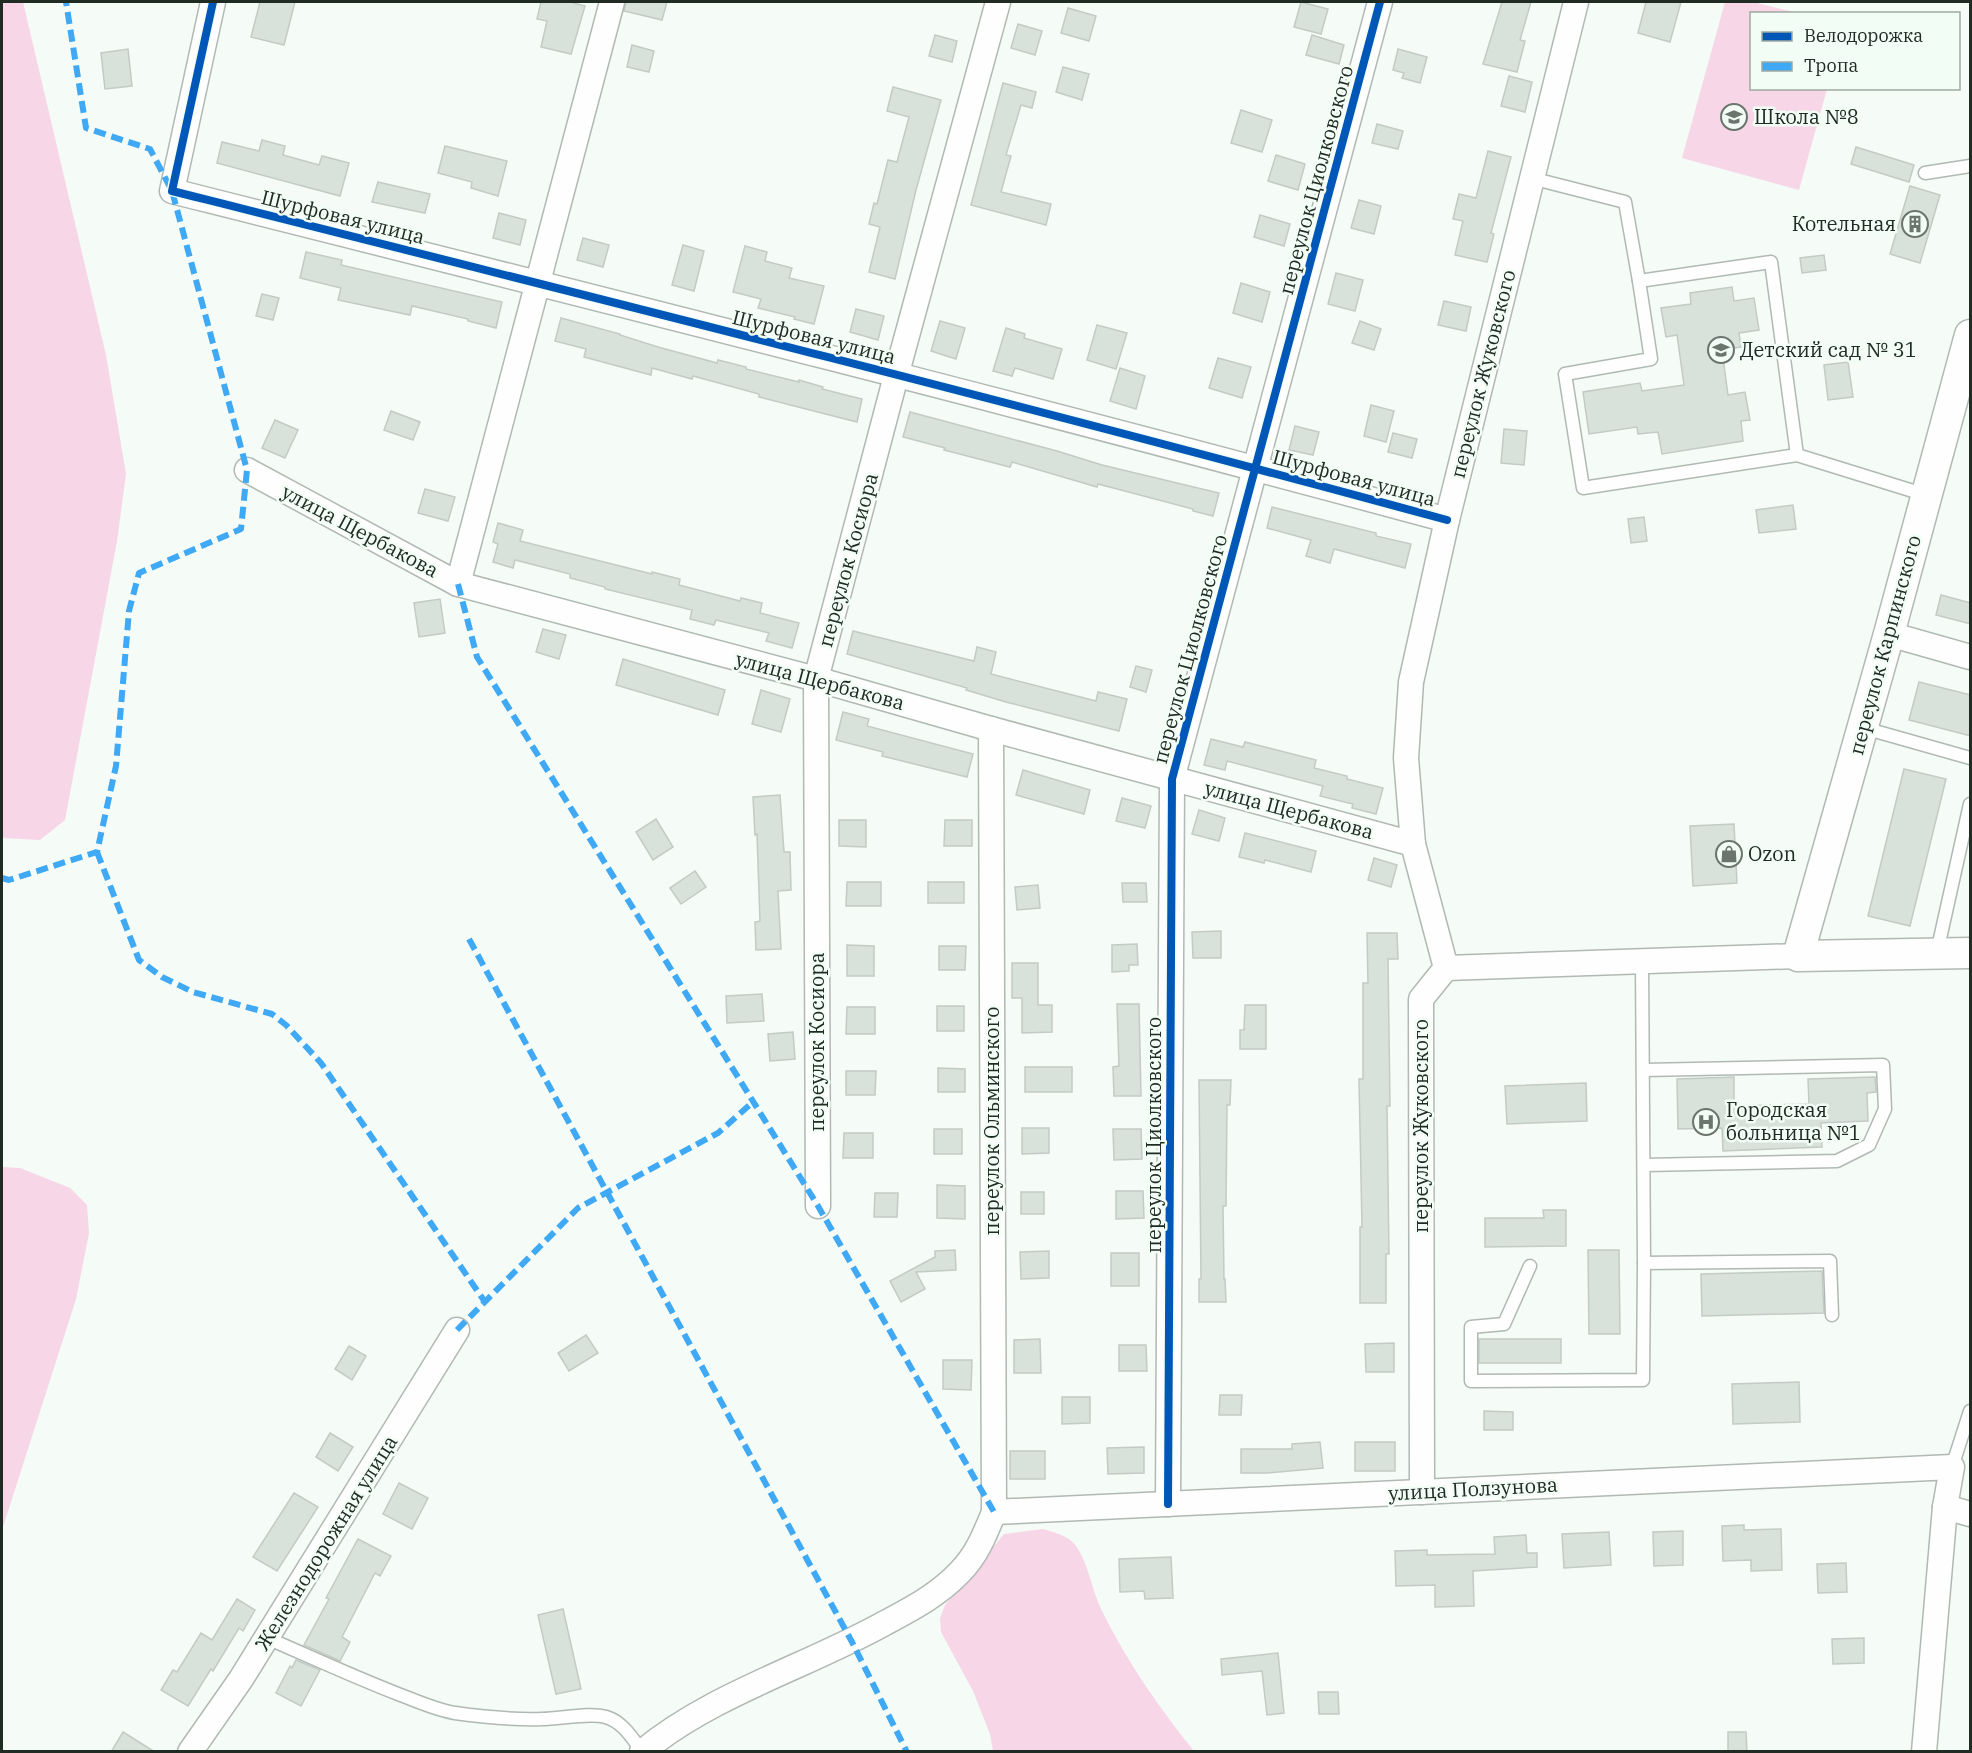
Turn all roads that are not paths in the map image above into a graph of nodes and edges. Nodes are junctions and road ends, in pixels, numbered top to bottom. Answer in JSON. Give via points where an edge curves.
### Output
{"nodes":[{"id":1,"x":213,"y":2,"type":"edge"},
{"id":2,"x":612,"y":2,"type":"edge"},
{"id":3,"x":998,"y":2,"type":"edge"},
{"id":4,"x":1380,"y":2,"type":"edge"},
{"id":5,"x":1576,"y":2,"type":"edge"},
{"id":6,"x":1971,"y":166,"type":"edge"},
{"id":7,"x":1925,"y":173,"type":"dead end"},
{"id":8,"x":1531,"y":178,"type":"junction"},
{"id":9,"x":1638,"y":281,"type":"junction"},
{"id":10,"x":538,"y":283,"type":"junction"},
{"id":11,"x":1971,"y":335,"type":"edge"},
{"id":12,"x":896,"y":376,"type":"junction"},
{"id":13,"x":1797,"y":455,"type":"junction"},
{"id":14,"x":1256,"y":469,"type":"junction"},
{"id":15,"x":247,"y":470,"type":"dead end"},
{"id":16,"x":1926,"y":495,"type":"junction"},
{"id":17,"x":1447,"y":520,"type":"junction"},
{"id":18,"x":458,"y":584,"type":"junction"},
{"id":19,"x":1889,"y":634,"type":"junction"},
{"id":20,"x":1971,"y":657,"type":"edge"},
{"id":21,"x":816,"y":679,"type":"junction"},
{"id":22,"x":1862,"y":728,"type":"junction"},
{"id":23,"x":991,"y":729,"type":"junction"},
{"id":24,"x":1971,"y":758,"type":"edge"},
{"id":25,"x":1173,"y":779,"type":"junction"},
{"id":26,"x":1971,"y":804,"type":"edge"},
{"id":27,"x":1413,"y":844,"type":"junction"},
{"id":28,"x":1965,"y":851,"type":"edge"},
{"id":29,"x":1971,"y":953,"type":"edge"},
{"id":30,"x":1936,"y":954,"type":"junction"},
{"id":31,"x":1798,"y":956,"type":"junction"},
{"id":32,"x":1642,"y":962,"type":"junction"},
{"id":33,"x":1446,"y":968,"type":"junction"},
{"id":34,"x":1644,"y":1070,"type":"junction"},
{"id":35,"x":1644,"y":1165,"type":"junction"},
{"id":36,"x":818,"y":1206,"type":"dead end"},
{"id":37,"x":1644,"y":1263,"type":"junction"},
{"id":38,"x":1530,"y":1266,"type":"dead end"},
{"id":39,"x":1832,"y":1315,"type":"dead end"},
{"id":40,"x":457,"y":1330,"type":"dead end"},
{"id":41,"x":1971,"y":1411,"type":"edge"},
{"id":42,"x":1952,"y":1467,"type":"junction"},
{"id":43,"x":1422,"y":1492,"type":"junction"},
{"id":44,"x":1168,"y":1504,"type":"junction"},
{"id":45,"x":1945,"y":1507,"type":"junction"},
{"id":46,"x":994,"y":1512,"type":"junction"},
{"id":47,"x":1971,"y":1514,"type":"edge"},
{"id":48,"x":267,"y":1638,"type":"junction"},
{"id":49,"x":642,"y":1751,"type":"edge"},
{"id":50,"x":190,"y":1752,"type":"edge"},
{"id":51,"x":1924,"y":1752,"type":"edge"}],
"edges":[{"from":1,"to":10,"type":"street","name":"Шурфовая улица","via":[[172,190]]},
{"from":2,"to":10,"type":"street"},
{"from":3,"to":12,"type":"street","name":"переулок Косиора"},
{"from":4,"to":14,"type":"street","name":"переулок Циолковского"},
{"from":5,"to":8,"type":"street","name":"переулок Жуковского"},
{"from":6,"to":7,"type":"lane"},
{"from":8,"to":9,"type":"lane","via":[[1625,202]]},
{"from":8,"to":17,"type":"street","name":"переулок Жуковского"},
{"from":9,"to":13,"type":"lane","via":[[1770,262]]},
{"from":9,"to":13,"type":"lane","via":[[1651,359],[1565,374],[1583,488]]},
{"from":10,"to":12,"type":"street","name":"Шурфовая улица"},
{"from":10,"to":18,"type":"street"},
{"from":11,"to":16,"type":"street","name":"переулок Карпинского"},
{"from":12,"to":14,"type":"street","name":"Шурфовая улица"},
{"from":12,"to":21,"type":"street","name":"переулок Косиора"},
{"from":13,"to":16,"type":"lane"},
{"from":14,"to":17,"type":"street","name":"Шурфовая улица"},
{"from":14,"to":25,"type":"street","name":"переулок Циолковского"},
{"from":15,"to":18,"type":"street","name":"улица Щербакова"},
{"from":16,"to":19,"type":"street","name":"переулок Карпинского"},
{"from":17,"to":27,"type":"street","name":"переулок Жуковского","via":[[1411,682],[1406,758]]},
{"from":18,"to":21,"type":"street","name":"улица Щербакова"},
{"from":19,"to":20,"type":"street"},
{"from":19,"to":22,"type":"street","name":"переулок Карпинского"},
{"from":21,"to":23,"type":"street","name":"улица Щербакова"},
{"from":21,"to":36,"type":"street","name":"переулок Косиора"},
{"from":22,"to":24,"type":"lane"},
{"from":22,"to":31,"type":"street","name":"переулок Карпинского"},
{"from":23,"to":25,"type":"street","name":"улица Щербакова"},
{"from":23,"to":46,"type":"street","name":"переулок Ольминского"},
{"from":25,"to":27,"type":"street","name":"улица Щербакова"},
{"from":25,"to":44,"type":"street","name":"переулок Циолковского"},
{"from":26,"to":28,"type":"lane"},
{"from":27,"to":33,"type":"street","name":"переулок Жуковского"},
{"from":28,"to":30,"type":"lane"},
{"from":29,"to":30,"type":"street"},
{"from":30,"to":31,"type":"street"},
{"from":31,"to":32,"type":"street"},
{"from":32,"to":33,"type":"street"},
{"from":32,"to":34,"type":"lane"},
{"from":33,"to":43,"type":"street","name":"переулок Жуковского","via":[[1421,999]]},
{"from":34,"to":35,"type":"lane"},
{"from":34,"to":35,"type":"lane","via":[[1883,1065],[1885,1108],[1869,1145],[1837,1161]]},
{"from":35,"to":37,"type":"lane"},
{"from":37,"to":38,"type":"lane","via":[[1643,1380],[1471,1381],[1471,1327],[1504,1323]]},
{"from":37,"to":39,"type":"lane","via":[[1830,1261]]},
{"from":40,"to":48,"type":"street","name":"Железнодорожная улица"},
{"from":41,"to":42,"type":"lane"},
{"from":42,"to":43,"type":"street","name":"улица Ползунова"},
{"from":42,"to":45,"type":"street"},
{"from":43,"to":44,"type":"street","name":"улица Ползунова"},
{"from":44,"to":46,"type":"street","name":"улица Ползунова"},
{"from":45,"to":47,"type":"street"},
{"from":45,"to":51,"type":"street"},
{"from":46,"to":49,"type":"street","via":[[980,1546],[962,1571],[932,1598],[852,1642],[735,1695]]},
{"from":48,"to":49,"type":"lane","via":[[362,1680],[453,1712],[543,1719],[605,1716],[629,1733]]},
{"from":48,"to":50,"type":"street","name":"Железнодорожная улица"}]}
